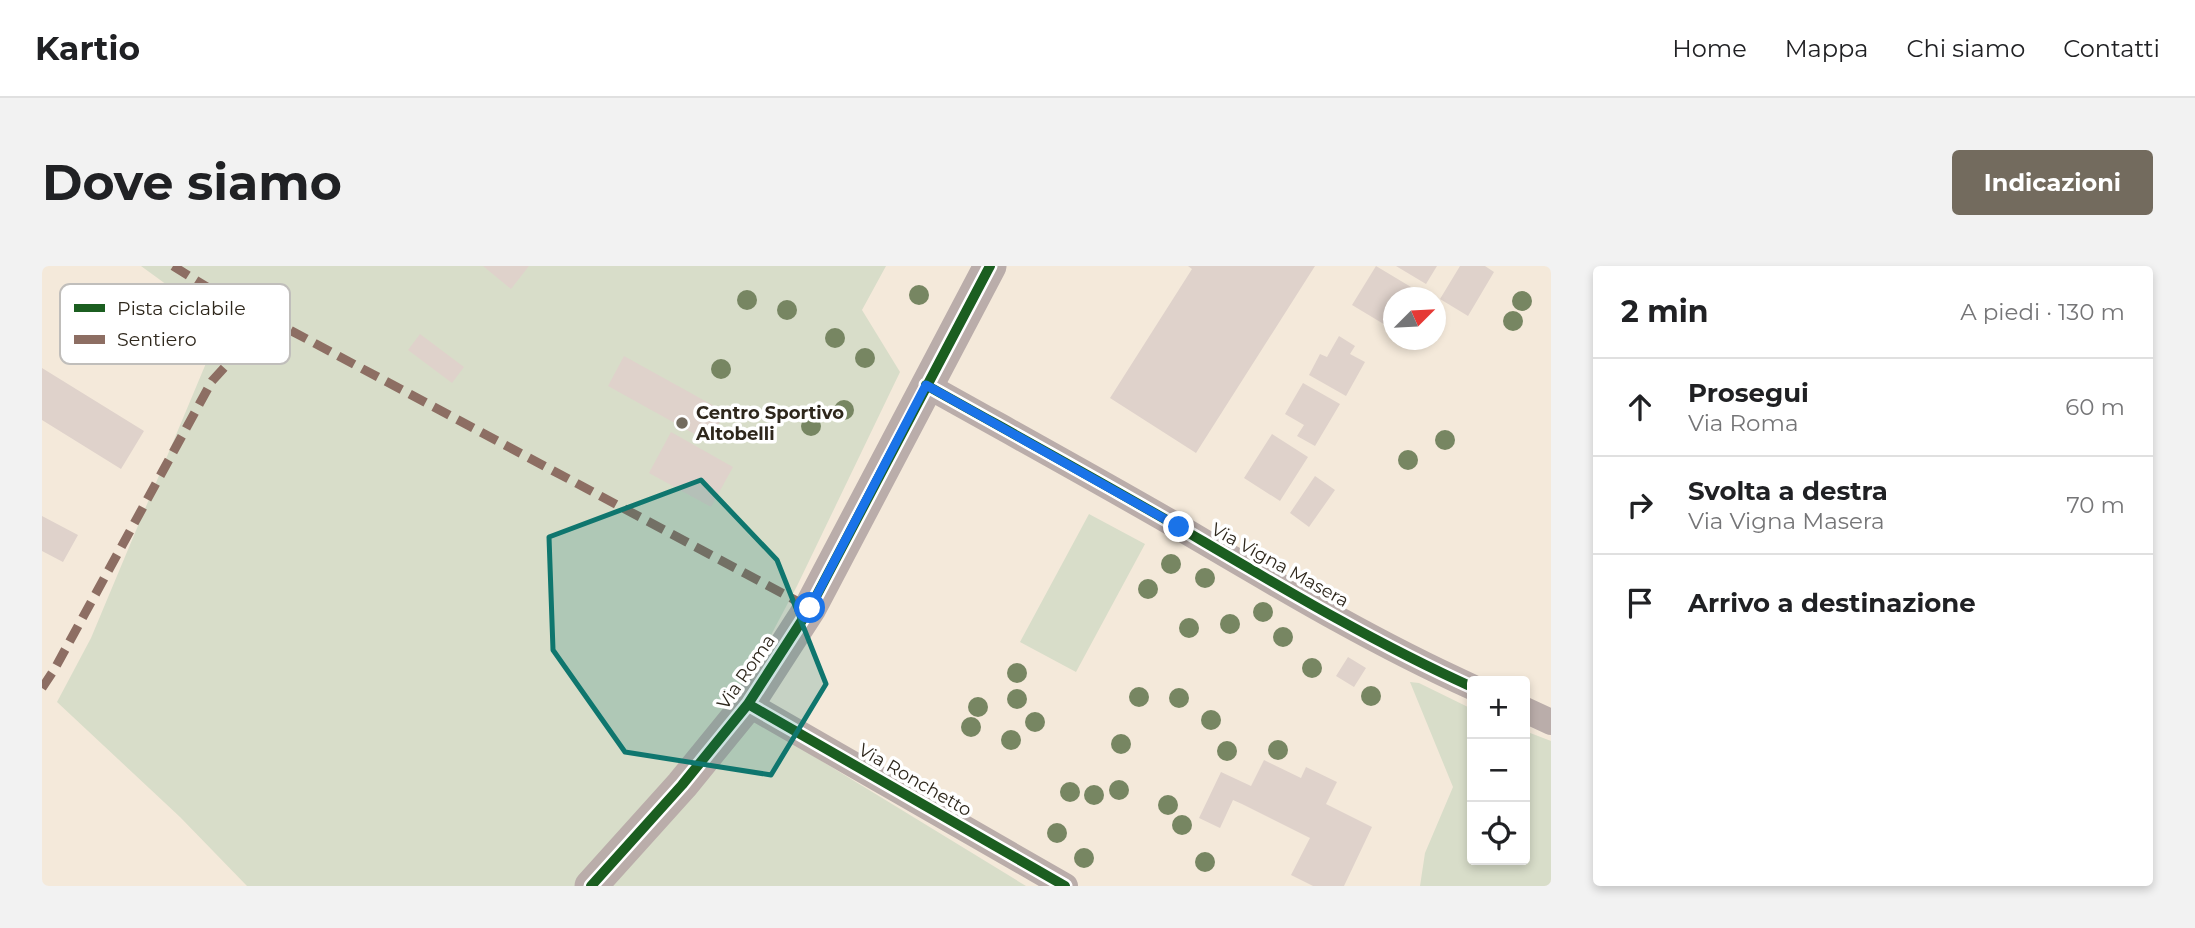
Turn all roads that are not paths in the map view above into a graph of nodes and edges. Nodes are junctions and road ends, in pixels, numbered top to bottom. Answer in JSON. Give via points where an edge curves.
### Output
{"nodes":[{"id":1,"x":990,"y":266,"type":"edge"},
{"id":2,"x":926,"y":385,"type":"junction"},
{"id":3,"x":1467,"y":685,"type":"edge"},
{"id":4,"x":748,"y":704,"type":"junction"},
{"id":5,"x":1530,"y":712,"type":"edge"},
{"id":6,"x":1551,"y":722,"type":"edge"},
{"id":7,"x":591,"y":886,"type":"edge"},
{"id":8,"x":1065,"y":886,"type":"edge"}],
"edges":[{"from":1,"to":2,"type":"street","name":"Via Roma"},
{"from":2,"to":3,"type":"street","name":"Via Vigna Masera","via":[[1270,581]]},
{"from":2,"to":4,"type":"street","name":"Via Roma","via":[[810,608]]},
{"from":4,"to":7,"type":"street","name":"Via Roma"},
{"from":4,"to":8,"type":"street","name":"Via Ronchetto"},
{"from":5,"to":6,"type":"street"}]}
